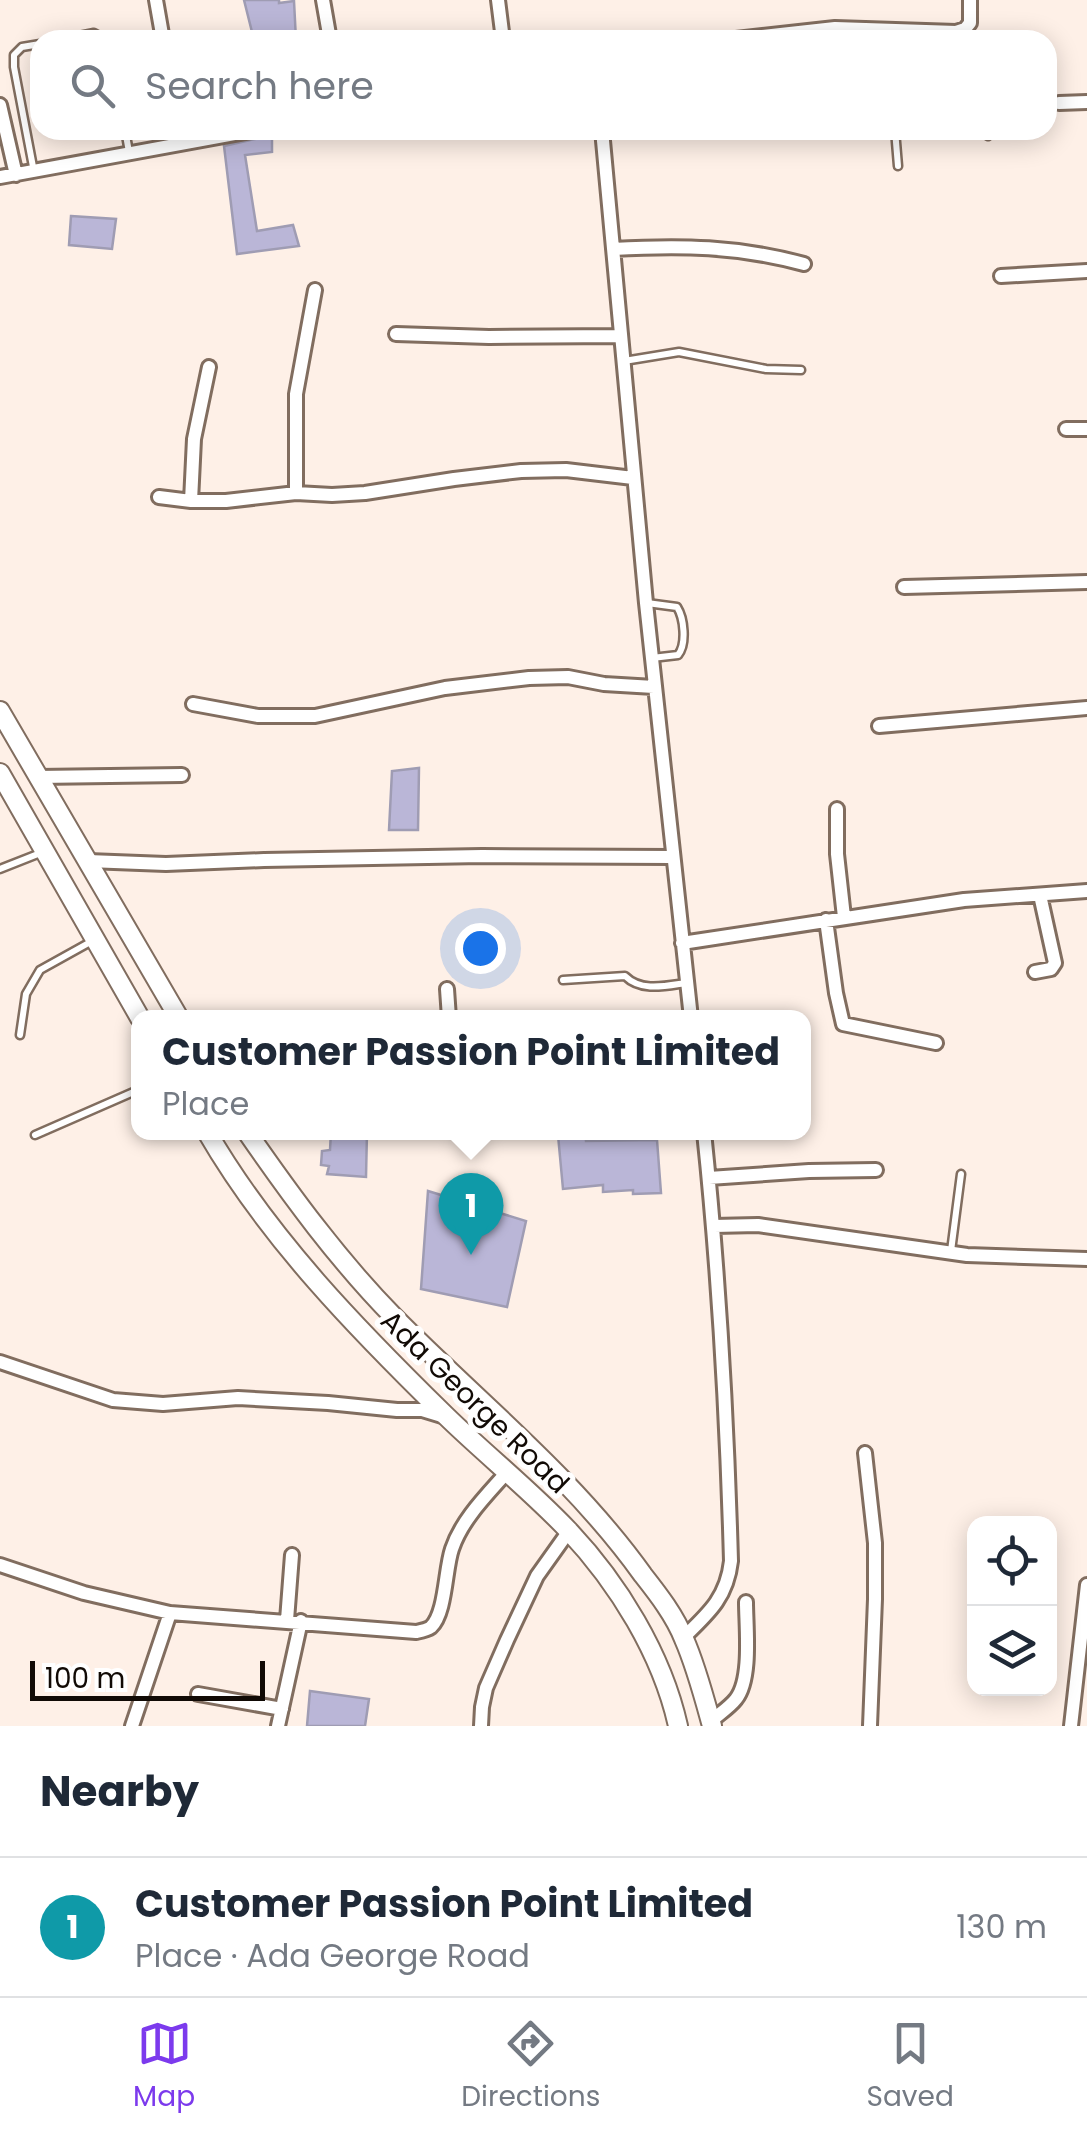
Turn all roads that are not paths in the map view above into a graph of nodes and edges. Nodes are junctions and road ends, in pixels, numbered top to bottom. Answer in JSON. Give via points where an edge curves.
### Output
{"nodes":[{"id":1,"x":156,"y":0,"type":"edge"},
{"id":2,"x":323,"y":0,"type":"edge"},
{"id":3,"x":498,"y":0,"type":"edge"},
{"id":4,"x":970,"y":0,"type":"edge"},
{"id":5,"x":161,"y":30,"type":"edge"},
{"id":6,"x":328,"y":30,"type":"edge"},
{"id":7,"x":502,"y":30,"type":"edge"},
{"id":8,"x":817,"y":30,"type":"edge"},
{"id":9,"x":848,"y":30,"type":"edge"},
{"id":10,"x":967,"y":30,"type":"edge"},
{"id":11,"x":30,"y":46,"type":"edge"},
{"id":12,"x":1059,"y":102,"type":"dead end"},
{"id":13,"x":1087,"y":102,"type":"edge"},
{"id":14,"x":0,"y":105,"type":"edge"},
{"id":15,"x":127,"y":140,"type":"edge"},
{"id":16,"x":169,"y":140,"type":"edge"},
{"id":17,"x":603,"y":140,"type":"edge"},
{"id":18,"x":896,"y":140,"type":"edge"},
{"id":19,"x":129,"y":154,"type":"junction"},
{"id":20,"x":898,"y":166,"type":"dead end"},
{"id":21,"x":34,"y":172,"type":"junction"},
{"id":22,"x":16,"y":176,"type":"junction"},
{"id":23,"x":0,"y":177,"type":"edge"},
{"id":24,"x":613,"y":249,"type":"junction"},
{"id":25,"x":804,"y":264,"type":"dead end"},
{"id":26,"x":1087,"y":271,"type":"edge"},
{"id":27,"x":1000,"y":276,"type":"dead end"},
{"id":28,"x":315,"y":290,"type":"dead end"},
{"id":29,"x":396,"y":334,"type":"dead end"},
{"id":30,"x":621,"y":336,"type":"junction"},
{"id":31,"x":623,"y":361,"type":"junction"},
{"id":32,"x":209,"y":367,"type":"dead end"},
{"id":33,"x":801,"y":370,"type":"dead end"},
{"id":34,"x":1066,"y":429,"type":"dead end"},
{"id":35,"x":1087,"y":429,"type":"edge"},
{"id":36,"x":633,"y":478,"type":"junction"},
{"id":37,"x":296,"y":493,"type":"junction"},
{"id":38,"x":159,"y":497,"type":"dead end"},
{"id":39,"x":191,"y":500,"type":"junction"},
{"id":40,"x":1087,"y":582,"type":"edge"},
{"id":41,"x":904,"y":587,"type":"dead end"},
{"id":42,"x":646,"y":603,"type":"junction"},
{"id":43,"x":651,"y":658,"type":"junction"},
{"id":44,"x":654,"y":687,"type":"junction"},
{"id":45,"x":194,"y":704,"type":"dead end"},
{"id":46,"x":1087,"y":708,"type":"edge"},
{"id":47,"x":0,"y":711,"type":"edge"},
{"id":48,"x":879,"y":726,"type":"dead end"},
{"id":49,"x":0,"y":773,"type":"edge"},
{"id":50,"x":182,"y":775,"type":"dead end"},
{"id":51,"x":38,"y":777,"type":"junction"},
{"id":52,"x":838,"y":809,"type":"dead end"},
{"id":53,"x":44,"y":852,"type":"junction"},
{"id":54,"x":673,"y":857,"type":"junction"},
{"id":55,"x":88,"y":861,"type":"junction"},
{"id":56,"x":0,"y":869,"type":"edge"},
{"id":57,"x":1087,"y":892,"type":"edge"},
{"id":58,"x":1040,"y":895,"type":"junction"},
{"id":59,"x":844,"y":917,"type":"junction"},
{"id":60,"x":826,"y":920,"type":"junction"},
{"id":61,"x":95,"y":940,"type":"junction"},
{"id":62,"x":682,"y":943,"type":"junction"},
{"id":63,"x":1035,"y":972,"type":"dead end"},
{"id":64,"x":563,"y":980,"type":"dead end"},
{"id":65,"x":687,"y":982,"type":"junction"},
{"id":66,"x":447,"y":988,"type":"dead end"},
{"id":67,"x":135,"y":1010,"type":"edge"},
{"id":68,"x":173,"y":1010,"type":"edge"},
{"id":69,"x":448,"y":1010,"type":"edge"},
{"id":70,"x":690,"y":1010,"type":"edge"},
{"id":71,"x":20,"y":1036,"type":"dead end"},
{"id":72,"x":936,"y":1043,"type":"dead end"},
{"id":73,"x":131,"y":1093,"type":"edge"},
{"id":74,"x":35,"y":1135,"type":"dead end"},
{"id":75,"x":212,"y":1140,"type":"edge"},
{"id":76,"x":253,"y":1140,"type":"edge"},
{"id":77,"x":705,"y":1140,"type":"edge"},
{"id":78,"x":876,"y":1170,"type":"dead end"},
{"id":79,"x":961,"y":1174,"type":"dead end"},
{"id":80,"x":709,"y":1178,"type":"junction"},
{"id":81,"x":714,"y":1226,"type":"junction"},
{"id":82,"x":951,"y":1253,"type":"junction"},
{"id":83,"x":1087,"y":1260,"type":"edge"},
{"id":84,"x":0,"y":1362,"type":"edge"},
{"id":85,"x":447,"y":1418,"type":"junction"},
{"id":86,"x":866,"y":1453,"type":"dead end"},
{"id":87,"x":508,"y":1471,"type":"junction"},
{"id":88,"x":569,"y":1531,"type":"junction"},
{"id":89,"x":292,"y":1555,"type":"dead end"},
{"id":90,"x":0,"y":1565,"type":"edge"},
{"id":91,"x":1087,"y":1585,"type":"edge"},
{"id":92,"x":746,"y":1602,"type":"dead end"},
{"id":93,"x":170,"y":1612,"type":"junction"},
{"id":94,"x":294,"y":1621,"type":"junction"},
{"id":95,"x":684,"y":1636,"type":"junction"},
{"id":96,"x":198,"y":1694,"type":"dead end"},
{"id":97,"x":282,"y":1709,"type":"junction"},
{"id":98,"x":712,"y":1723,"type":"edge"},
{"id":99,"x":132,"y":1726,"type":"edge"},
{"id":100,"x":278,"y":1726,"type":"edge"},
{"id":101,"x":481,"y":1726,"type":"edge"},
{"id":102,"x":678,"y":1726,"type":"edge"},
{"id":103,"x":870,"y":1726,"type":"edge"},
{"id":104,"x":1071,"y":1726,"type":"edge"}],
"edges":[{"from":1,"to":5,"type":"street"},
{"from":2,"to":6,"type":"street"},
{"from":3,"to":7,"type":"street"},
{"from":4,"to":10,"type":"street"},
{"from":8,"to":9,"type":"street"},
{"from":11,"to":21,"type":"lane","via":[[14,55]]},
{"from":12,"to":13,"type":"street"},
{"from":14,"to":22,"type":"street"},
{"from":15,"to":19,"type":"lane"},
{"from":16,"to":19,"type":"street"},
{"from":17,"to":24,"type":"street"},
{"from":18,"to":20,"type":"lane"},
{"from":19,"to":21,"type":"street"},
{"from":21,"to":22,"type":"street"},
{"from":22,"to":23,"type":"street"},
{"from":24,"to":25,"type":"street","via":[[703,247]]},
{"from":24,"to":30,"type":"street"},
{"from":26,"to":27,"type":"street"},
{"from":28,"to":37,"type":"street","via":[[296,394]]},
{"from":29,"to":30,"type":"street"},
{"from":30,"to":31,"type":"street"},
{"from":31,"to":33,"type":"lane","via":[[679,352]]},
{"from":31,"to":36,"type":"street"},
{"from":32,"to":39,"type":"street","via":[[194,439]]},
{"from":34,"to":35,"type":"street"},
{"from":36,"to":37,"type":"street","via":[[566,470],[365,493]]},
{"from":36,"to":42,"type":"street"},
{"from":37,"to":39,"type":"street"},
{"from":38,"to":39,"type":"street"},
{"from":40,"to":41,"type":"street"},
{"from":42,"to":43,"type":"street"},
{"from":42,"to":43,"type":"lane","via":[[677,606],[682,614],[683,649]]},
{"from":43,"to":44,"type":"street"},
{"from":44,"to":45,"type":"street","via":[[529,678],[314,716],[258,716]]},
{"from":44,"to":54,"type":"street"},
{"from":46,"to":48,"type":"street"},
{"from":47,"to":51,"type":"main road"},
{"from":49,"to":53,"type":"main road"},
{"from":50,"to":51,"type":"street"},
{"from":51,"to":55,"type":"main road"},
{"from":52,"to":59,"type":"street"},
{"from":53,"to":56,"type":"lane"},
{"from":53,"to":61,"type":"main road"},
{"from":54,"to":55,"type":"street"},
{"from":54,"to":62,"type":"street"},
{"from":55,"to":68,"type":"main road"},
{"from":57,"to":58,"type":"street"},
{"from":58,"to":59,"type":"street"},
{"from":58,"to":63,"type":"street","via":[[1055,963]]},
{"from":59,"to":60,"type":"street"},
{"from":60,"to":62,"type":"street"},
{"from":60,"to":72,"type":"street","via":[[843,1024]]},
{"from":61,"to":67,"type":"main road"},
{"from":61,"to":71,"type":"lane","via":[[40,970],[26,994]]},
{"from":62,"to":65,"type":"street"},
{"from":64,"to":65,"type":"lane","via":[[625,976],[656,988]]},
{"from":65,"to":70,"type":"street"},
{"from":66,"to":69,"type":"street"},
{"from":73,"to":74,"type":"lane"},
{"from":75,"to":85,"type":"main road","name":"Ada George Road","via":[[307,1270]]},
{"from":76,"to":95,"type":"main road","name":"Ada George Road","via":[[392,1315],[598,1516]]},
{"from":77,"to":80,"type":"street"},
{"from":78,"to":80,"type":"street"},
{"from":79,"to":82,"type":"lane"},
{"from":80,"to":81,"type":"street"},
{"from":81,"to":82,"type":"street"},
{"from":81,"to":95,"type":"street","via":[[728,1437],[729,1580]]},
{"from":82,"to":83,"type":"street"},
{"from":84,"to":85,"type":"street","via":[[113,1400],[238,1398],[422,1410]]},
{"from":85,"to":87,"type":"main road","name":"Ada George Road"},
{"from":86,"to":103,"type":"street","via":[[875,1599]]},
{"from":87,"to":88,"type":"main road","name":"Ada George Road"},
{"from":87,"to":94,"type":"street","via":[[461,1530],[429,1629]]},
{"from":88,"to":101,"type":"street","via":[[537,1576],[500,1656],[486,1688]]},
{"from":88,"to":102,"type":"main road","name":"Ada George Road","via":[[638,1627],[664,1678]]},
{"from":89,"to":94,"type":"street"},
{"from":90,"to":93,"type":"street"},
{"from":91,"to":104,"type":"street"},
{"from":92,"to":98,"type":"street","via":[[740,1692]]},
{"from":93,"to":94,"type":"street"},
{"from":93,"to":99,"type":"street"},
{"from":94,"to":97,"type":"street"},
{"from":95,"to":98,"type":"main road","name":"Ada George Road"},
{"from":96,"to":97,"type":"street"},
{"from":97,"to":100,"type":"street"}]}
